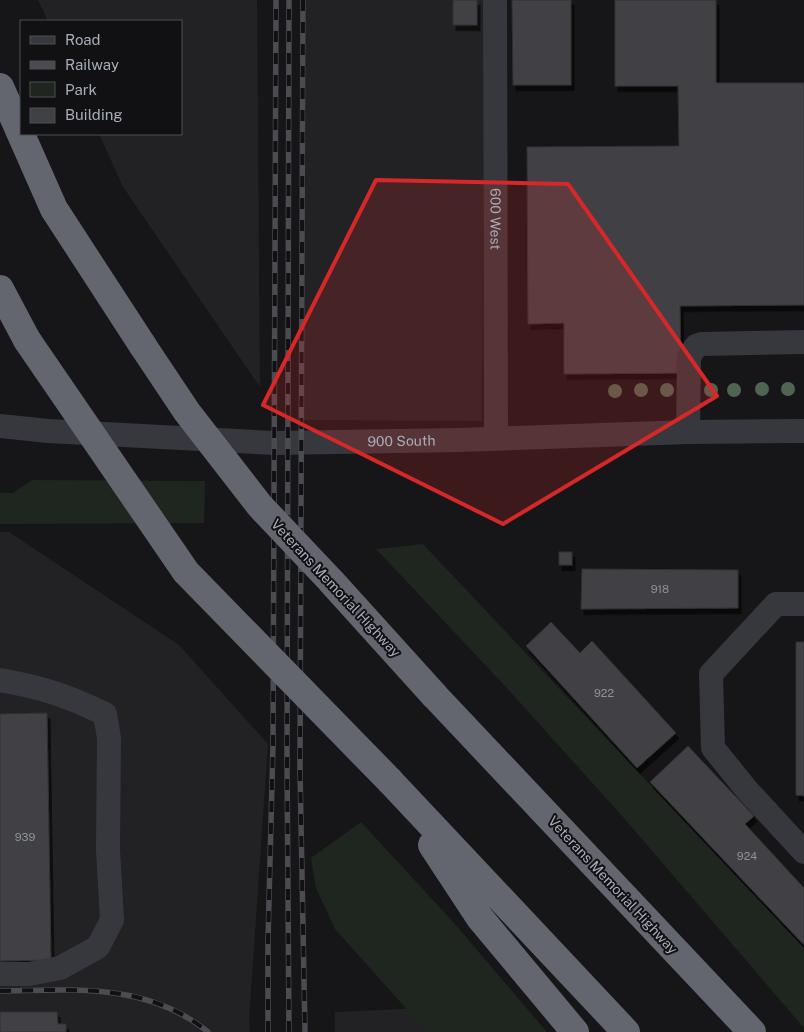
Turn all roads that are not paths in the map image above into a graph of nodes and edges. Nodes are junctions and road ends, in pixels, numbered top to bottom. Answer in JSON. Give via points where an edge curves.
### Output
{"nodes":[{"id":1,"x":495,"y":0,"type":"edge"},
{"id":2,"x":0,"y":87,"type":"edge"},
{"id":3,"x":20,"y":132,"type":"edge"},
{"id":4,"x":21,"y":135,"type":"edge"},
{"id":5,"x":0,"y":289,"type":"edge"},
{"id":6,"x":804,"y":342,"type":"edge"},
{"id":7,"x":0,"y":426,"type":"edge"},
{"id":8,"x":804,"y":431,"type":"edge"},
{"id":9,"x":688,"y":432,"type":"junction"},
{"id":10,"x":496,"y":438,"type":"junction"},
{"id":11,"x":804,"y":604,"type":"edge"},
{"id":12,"x":0,"y":680,"type":"edge"},
{"id":13,"x":390,"y":781,"type":"junction"},
{"id":14,"x":804,"y":852,"type":"edge"},
{"id":15,"x":0,"y":974,"type":"edge"},
{"id":16,"x":575,"y":1032,"type":"edge"},
{"id":17,"x":626,"y":1032,"type":"edge"},
{"id":18,"x":752,"y":1032,"type":"edge"}],
"edges":[{"from":1,"to":10,"type":"street","name":"600 West"},
{"from":2,"to":3,"type":"highway","name":"Veterans Memorial Highway","bridge":true},
{"from":4,"to":18,"type":"highway","name":"Veterans Memorial Highway","bridge":true,"via":[[54,209],[188,412],[260,506]]},
{"from":5,"to":13,"type":"highway","bridge":true,"via":[[27,340],[186,572]]},
{"from":6,"to":9,"type":"street","via":[[696,346],[689,357]]},
{"from":7,"to":10,"type":"street","name":"900 South","via":[[274,443]]},
{"from":8,"to":9,"type":"street","name":"900 South"},
{"from":9,"to":10,"type":"street","name":"900 South"},
{"from":11,"to":14,"type":"street","via":[[776,604],[711,674],[713,748]]},
{"from":12,"to":15,"type":"street","via":[[35,686],[105,714],[109,738],[108,850],[112,920],[98,946],[60,968],[29,974]]},
{"from":13,"to":16,"type":"highway","via":[[480,918]]},
{"from":13,"to":17,"type":"highway"}]}
